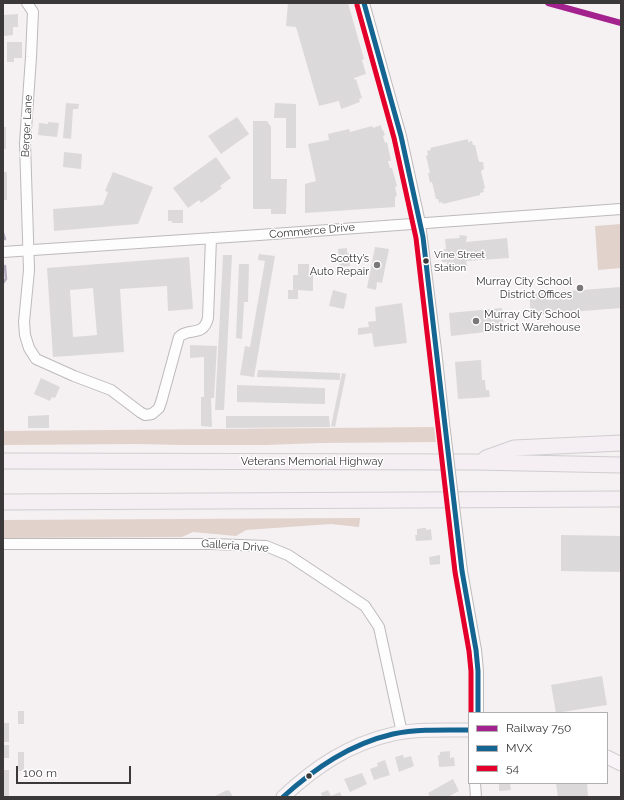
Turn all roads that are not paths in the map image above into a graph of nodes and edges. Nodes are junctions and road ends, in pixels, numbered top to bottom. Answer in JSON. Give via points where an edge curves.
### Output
{"nodes":[{"id":1,"x":27,"y":3,"type":"edge"},
{"id":2,"x":364,"y":3,"type":"edge"},
{"id":3,"x":621,"y":209,"type":"edge"},
{"id":4,"x":420,"y":223,"type":"junction"},
{"id":5,"x":211,"y":238,"type":"junction"},
{"id":6,"x":28,"y":250,"type":"junction"},
{"id":7,"x":3,"y":252,"type":"edge"},
{"id":8,"x":621,"y":443,"type":"edge"},
{"id":9,"x":3,"y":461,"type":"edge"},
{"id":10,"x":475,"y":462,"type":"junction"},
{"id":11,"x":621,"y":464,"type":"edge"},
{"id":12,"x":621,"y":499,"type":"edge"},
{"id":13,"x":3,"y":502,"type":"edge"},
{"id":14,"x":3,"y":544,"type":"edge"},
{"id":15,"x":478,"y":712,"type":"edge"},
{"id":16,"x":468,"y":730,"type":"edge"},
{"id":17,"x":402,"y":733,"type":"junction"},
{"id":18,"x":608,"y":758,"type":"edge"},
{"id":19,"x":621,"y":764,"type":"edge"},
{"id":20,"x":475,"y":784,"type":"edge"},
{"id":21,"x":283,"y":797,"type":"edge"},
{"id":22,"x":476,"y":797,"type":"edge"}],
"edges":[{"from":1,"to":6,"type":"street","name":"Berger Lane","via":[[32,12],[25,143]]},
{"from":2,"to":4,"type":"street","via":[[401,136]]},
{"from":3,"to":4,"type":"street","name":"Commerce Drive"},
{"from":4,"to":5,"type":"street","name":"Commerce Drive"},
{"from":4,"to":15,"type":"street","bridge":true,"via":[[462,571],[476,650]]},
{"from":5,"to":6,"type":"street","name":"Commerce Drive"},
{"from":5,"to":6,"type":"street","name":"Berger Lane","via":[[207,324],[179,337],[162,399],[152,414],[145,415],[111,390],[36,359],[29,348],[24,322],[29,280]]},
{"from":6,"to":7,"type":"street","name":"Commerce Drive"},
{"from":8,"to":10,"type":"highway","via":[[514,448]]},
{"from":9,"to":10,"type":"highway","name":"Veterans Memorial Highway"},
{"from":10,"to":11,"type":"highway","name":"Veterans Memorial Highway"},
{"from":12,"to":13,"type":"highway"},
{"from":14,"to":17,"type":"street","name":"Galleria Drive","via":[[212,544],[266,546],[288,554],[365,606],[373,616],[380,627]]},
{"from":16,"to":17,"type":"main road"},
{"from":17,"to":21,"type":"main road","via":[[369,741],[326,762]]},
{"from":18,"to":19,"type":"main road"},
{"from":20,"to":22,"type":"street"}]}
